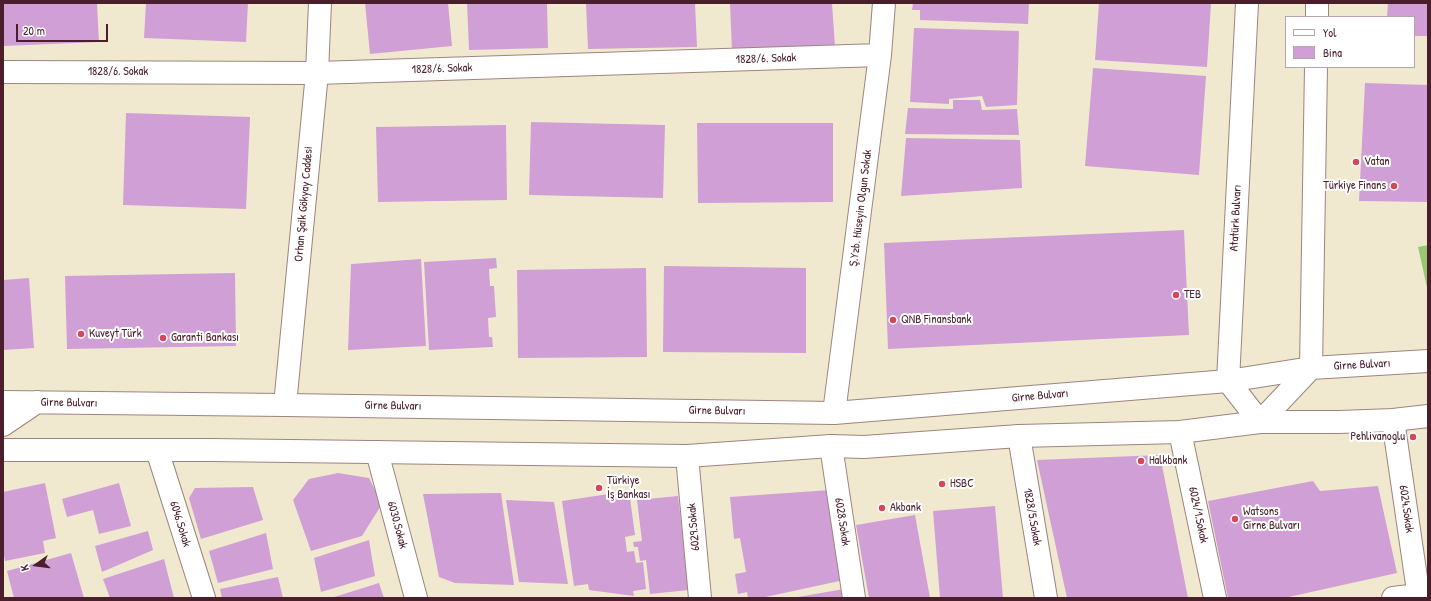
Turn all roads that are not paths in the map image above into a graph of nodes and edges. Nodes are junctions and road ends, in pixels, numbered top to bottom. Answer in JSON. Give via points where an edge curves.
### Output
{"nodes":[{"id":1,"x":320,"y":3,"type":"edge"},
{"id":2,"x":884,"y":3,"type":"edge"},
{"id":3,"x":1247,"y":3,"type":"edge"},
{"id":4,"x":1317,"y":3,"type":"edge"},
{"id":5,"x":1317,"y":16,"type":"edge"},
{"id":6,"x":880,"y":55,"type":"junction"},
{"id":7,"x":1316,"y":68,"type":"edge"},
{"id":8,"x":3,"y":72,"type":"edge"},
{"id":9,"x":317,"y":72,"type":"junction"},
{"id":10,"x":1428,"y":361,"type":"edge"},
{"id":11,"x":1311,"y":368,"type":"junction"},
{"id":12,"x":1228,"y":381,"type":"junction"},
{"id":13,"x":3,"y":402,"type":"edge"},
{"id":14,"x":37,"y":402,"type":"junction"},
{"id":15,"x":285,"y":405,"type":"junction"},
{"id":16,"x":834,"y":413,"type":"junction"},
{"id":17,"x":1428,"y":416,"type":"edge"},
{"id":18,"x":1393,"y":420,"type":"junction"},
{"id":19,"x":1260,"y":422,"type":"junction"},
{"id":20,"x":3,"y":425,"type":"edge"},
{"id":21,"x":1180,"y":432,"type":"junction"},
{"id":22,"x":1019,"y":436,"type":"junction"},
{"id":23,"x":831,"y":446,"type":"junction"},
{"id":24,"x":3,"y":450,"type":"edge"},
{"id":25,"x":157,"y":450,"type":"junction"},
{"id":26,"x":377,"y":452,"type":"junction"},
{"id":27,"x":687,"y":456,"type":"junction"},
{"id":28,"x":1418,"y":596,"type":"edge"},
{"id":29,"x":204,"y":598,"type":"edge"},
{"id":30,"x":416,"y":598,"type":"edge"},
{"id":31,"x":700,"y":598,"type":"edge"},
{"id":32,"x":854,"y":598,"type":"edge"},
{"id":33,"x":1046,"y":598,"type":"edge"},
{"id":34,"x":1215,"y":598,"type":"edge"},
{"id":35,"x":1393,"y":598,"type":"edge"}],
"edges":[{"from":1,"to":9,"type":"main road","name":"Orhan Şaik Gökyay Caddesi"},
{"from":2,"to":6,"type":"main road","name":"Ş.Yzb. Hüseyin Olgun Sokak"},
{"from":3,"to":12,"type":"main road","name":"Atatürk Bulvarı"},
{"from":4,"to":5,"type":"main road"},
{"from":6,"to":9,"type":"main road","name":"1828/6. Sokak"},
{"from":6,"to":16,"type":"main road","name":"Ş.Yzb. Hüseyin Olgun Sokak"},
{"from":7,"to":11,"type":"main road"},
{"from":8,"to":9,"type":"main road","name":"1828/6. Sokak"},
{"from":9,"to":15,"type":"main road","name":"Orhan Şaik Gökyay Caddesi"},
{"from":10,"to":11,"type":"main road","name":"Girne Bulvarı"},
{"from":11,"to":12,"type":"main road","name":"Girne Bulvarı"},
{"from":11,"to":19,"type":"main road"},
{"from":12,"to":16,"type":"main road","name":"Girne Bulvarı"},
{"from":12,"to":19,"type":"main road"},
{"from":13,"to":14,"type":"main road","name":"Girne Bulvarı"},
{"from":14,"to":15,"type":"main road","name":"Girne Bulvarı"},
{"from":14,"to":20,"type":"main road"},
{"from":15,"to":16,"type":"main road","name":"Girne Bulvarı"},
{"from":17,"to":18,"type":"main road"},
{"from":18,"to":19,"type":"main road"},
{"from":18,"to":28,"type":"main road","name":"6024.Sokak"},
{"from":19,"to":21,"type":"main road"},
{"from":21,"to":22,"type":"main road"},
{"from":21,"to":34,"type":"main road","name":"6024/1.Sokak"},
{"from":22,"to":23,"type":"main road","via":[[864,447]]},
{"from":22,"to":33,"type":"main road","name":"1828/5.Sokak"},
{"from":23,"to":27,"type":"main road"},
{"from":23,"to":32,"type":"main road","name":"6028.Sokak"},
{"from":24,"to":25,"type":"main road"},
{"from":25,"to":26,"type":"main road"},
{"from":25,"to":29,"type":"main road","name":"6046.Sokak"},
{"from":26,"to":27,"type":"main road"},
{"from":26,"to":30,"type":"main road","name":"6030.Sokak"},
{"from":27,"to":31,"type":"main road","name":"6029.Sokak"},
{"from":28,"to":35,"type":"main road"}]}
